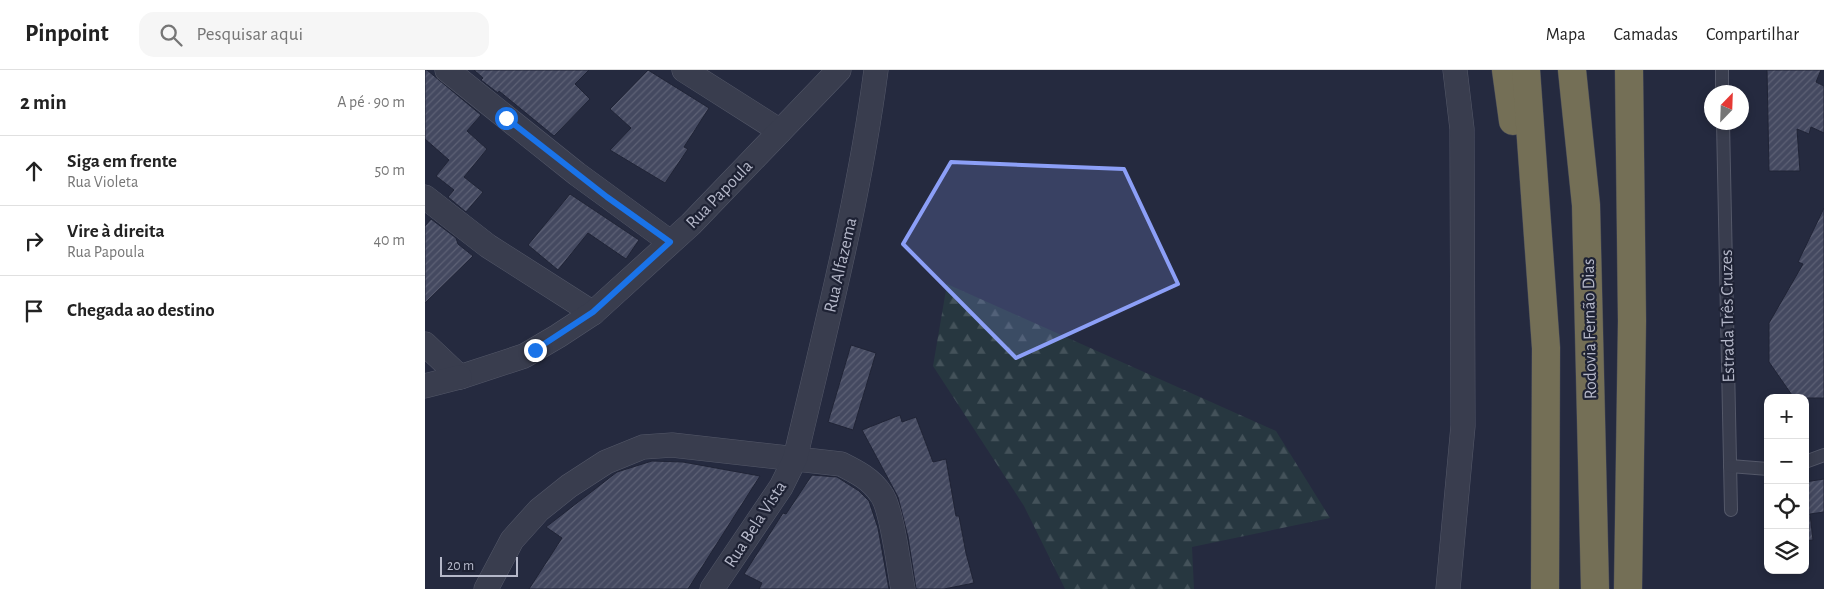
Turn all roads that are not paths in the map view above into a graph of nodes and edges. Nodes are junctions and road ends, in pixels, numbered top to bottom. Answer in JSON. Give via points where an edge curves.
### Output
{"nodes":[{"id":1,"x":447,"y":70,"type":"edge"},
{"id":2,"x":684,"y":70,"type":"edge"},
{"id":3,"x":839,"y":70,"type":"edge"},
{"id":4,"x":876,"y":70,"type":"edge"},
{"id":5,"x":1455,"y":70,"type":"edge"},
{"id":6,"x":1506,"y":70,"type":"edge"},
{"id":7,"x":1526,"y":70,"type":"edge"},
{"id":8,"x":1572,"y":70,"type":"edge"},
{"id":9,"x":1629,"y":70,"type":"edge"},
{"id":10,"x":1721,"y":70,"type":"edge"},
{"id":11,"x":1722,"y":85,"type":"edge"},
{"id":12,"x":1723,"y":130,"type":"edge"},
{"id":13,"x":780,"y":131,"type":"junction"},
{"id":14,"x":425,"y":196,"type":"edge"},
{"id":15,"x":670,"y":242,"type":"junction"},
{"id":16,"x":593,"y":312,"type":"junction"},
{"id":17,"x":425,"y":344,"type":"edge"},
{"id":18,"x":1545,"y":372,"type":"junction"},
{"id":19,"x":460,"y":377,"type":"junction"},
{"id":20,"x":425,"y":386,"type":"edge"},
{"id":21,"x":1824,"y":455,"type":"edge"},
{"id":22,"x":795,"y":459,"type":"junction"},
{"id":23,"x":1809,"y":461,"type":"edge"},
{"id":24,"x":1730,"y":466,"type":"junction"},
{"id":25,"x":1764,"y":469,"type":"edge"},
{"id":26,"x":1731,"y":510,"type":"dead end"},
{"id":27,"x":486,"y":589,"type":"edge"},
{"id":28,"x":712,"y":589,"type":"edge"},
{"id":29,"x":903,"y":589,"type":"edge"},
{"id":30,"x":1447,"y":589,"type":"edge"},
{"id":31,"x":1545,"y":589,"type":"edge"},
{"id":32,"x":1595,"y":589,"type":"edge"},
{"id":33,"x":1628,"y":589,"type":"edge"}],
"edges":[{"from":1,"to":15,"type":"street","via":[[584,180]]},
{"from":2,"to":13,"type":"street"},
{"from":3,"to":13,"type":"street","name":"Rua Papoula"},
{"from":4,"to":22,"type":"street","name":"Rua Alfazema","via":[[853,211]]},
{"from":5,"to":30,"type":"street","via":[[1462,129],[1463,426]]},
{"from":6,"to":18,"type":"highway"},
{"from":7,"to":18,"type":"highway","via":[[1546,348]]},
{"from":8,"to":32,"type":"highway","name":"Rodovia Fernão Dias","via":[[1586,205]]},
{"from":9,"to":33,"type":"highway","via":[[1632,322]]},
{"from":10,"to":11,"type":"lane"},
{"from":12,"to":24,"type":"lane","name":"Estrada Três Cruzes"},
{"from":13,"to":15,"type":"street","name":"Rua Papoula"},
{"from":14,"to":16,"type":"street","via":[[500,254]]},
{"from":15,"to":16,"type":"street","name":"Rua Papoula"},
{"from":16,"to":19,"type":"street","name":"Rua Papoula","via":[[524,356]]},
{"from":17,"to":19,"type":"street"},
{"from":18,"to":31,"type":"highway"},
{"from":19,"to":20,"type":"street","name":"Rua Papoula"},
{"from":21,"to":23,"type":"lane"},
{"from":22,"to":27,"type":"street","via":[[672,445],[643,447],[607,462],[539,510],[512,540]]},
{"from":22,"to":28,"type":"street","name":"Rua Bela Vista","via":[[781,487]]},
{"from":22,"to":29,"type":"street","via":[[841,464],[863,475],[882,495]]},
{"from":24,"to":25,"type":"lane"},
{"from":24,"to":26,"type":"lane","name":"Estrada Três Cruzes"}]}
